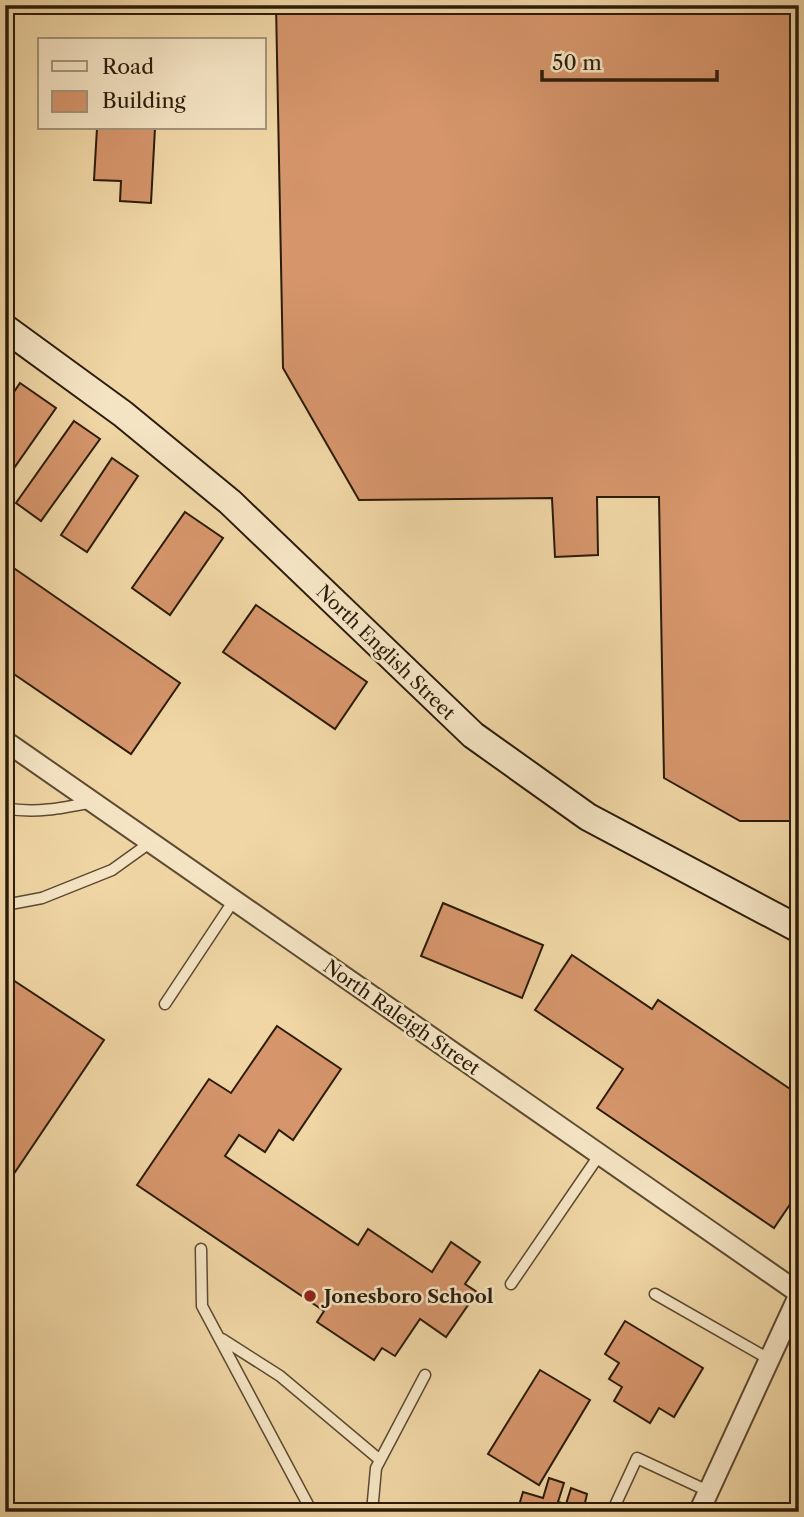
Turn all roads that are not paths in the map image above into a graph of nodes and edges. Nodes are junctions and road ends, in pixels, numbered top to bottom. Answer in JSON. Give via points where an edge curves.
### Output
{"nodes":[{"id":1,"x":5,"y":328,"type":"edge"},
{"id":2,"x":5,"y":741,"type":"edge"},
{"id":3,"x":93,"y":802,"type":"junction"},
{"id":4,"x":5,"y":808,"type":"edge"},
{"id":5,"x":151,"y":842,"type":"junction"},
{"id":6,"x":234,"y":900,"type":"junction"},
{"id":7,"x":5,"y":905,"type":"edge"},
{"id":8,"x":797,"y":924,"type":"edge"},
{"id":9,"x":165,"y":1004,"type":"dead end"},
{"id":10,"x":600,"y":1154,"type":"junction"},
{"id":11,"x":201,"y":1249,"type":"dead end"},
{"id":12,"x":511,"y":1284,"type":"dead end"},
{"id":13,"x":655,"y":1294,"type":"dead end"},
{"id":14,"x":799,"y":1294,"type":"edge"},
{"id":15,"x":219,"y":1337,"type":"junction"},
{"id":16,"x":769,"y":1359,"type":"junction"},
{"id":17,"x":425,"y":1375,"type":"dead end"},
{"id":18,"x":380,"y":1460,"type":"junction"},
{"id":19,"x":708,"y":1491,"type":"junction"},
{"id":20,"x":312,"y":1512,"type":"edge"},
{"id":21,"x":372,"y":1512,"type":"edge"},
{"id":22,"x":612,"y":1512,"type":"edge"},
{"id":23,"x":699,"y":1512,"type":"edge"}],
"edges":[{"from":1,"to":8,"type":"street","name":"North English Street","via":[[123,414],[230,502],[473,735],[588,817]]},
{"from":2,"to":3,"type":"street","name":"North Raleigh Street"},
{"from":3,"to":4,"type":"lane","via":[[57,810]]},
{"from":3,"to":5,"type":"street","name":"North Raleigh Street"},
{"from":5,"to":6,"type":"street","name":"North Raleigh Street"},
{"from":5,"to":7,"type":"lane","via":[[112,870],[42,898]]},
{"from":6,"to":9,"type":"lane"},
{"from":6,"to":10,"type":"street","name":"North Raleigh Street"},
{"from":10,"to":12,"type":"lane"},
{"from":10,"to":14,"type":"street","name":"North Raleigh Street"},
{"from":11,"to":15,"type":"lane","via":[[202,1306]]},
{"from":13,"to":16,"type":"lane"},
{"from":14,"to":16,"type":"street"},
{"from":15,"to":18,"type":"lane","via":[[279,1376]]},
{"from":15,"to":20,"type":"lane"},
{"from":16,"to":19,"type":"street"},
{"from":17,"to":18,"type":"lane"},
{"from":18,"to":21,"type":"lane"},
{"from":19,"to":22,"type":"lane","via":[[637,1458]]},
{"from":19,"to":23,"type":"street"}]}
